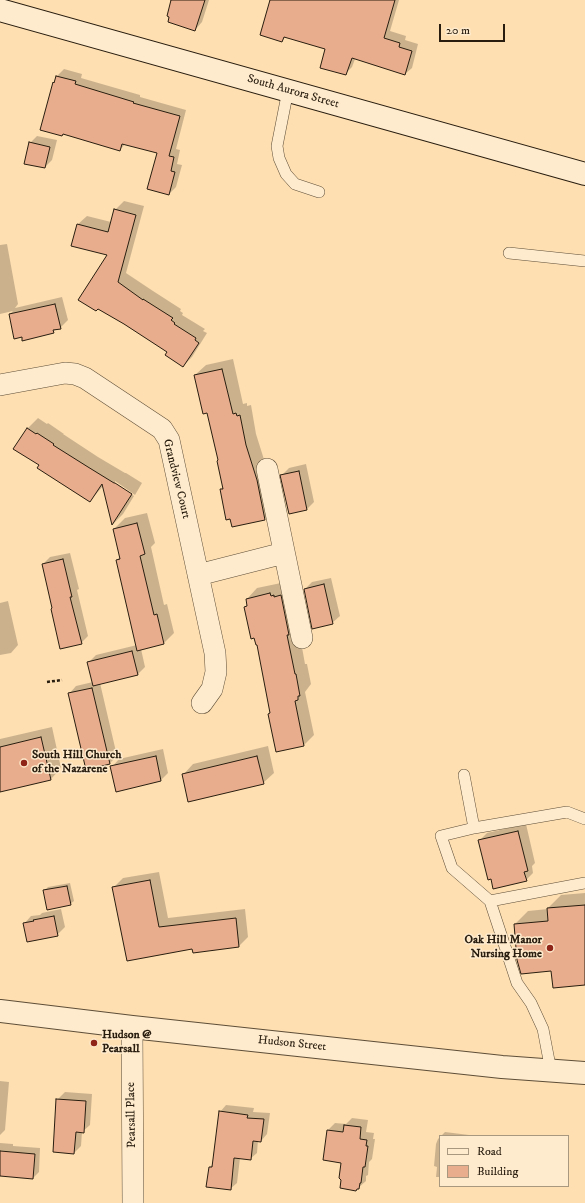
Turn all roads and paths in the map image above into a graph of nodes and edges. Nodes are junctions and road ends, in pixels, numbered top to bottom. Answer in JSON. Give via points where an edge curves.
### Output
{"nodes":[{"id":1,"x":0,"y":10,"type":"edge"},
{"id":2,"x":288,"y":90,"type":"junction"},
{"id":3,"x":585,"y":174,"type":"edge"},
{"id":4,"x":319,"y":192,"type":"dead end"},
{"id":5,"x":509,"y":252,"type":"dead end"},
{"id":6,"x":585,"y":261,"type":"edge"},
{"id":7,"x":0,"y":386,"type":"edge"},
{"id":8,"x":267,"y":469,"type":"dead end"},
{"id":9,"x":284,"y":553,"type":"junction"},
{"id":10,"x":198,"y":575,"type":"junction"},
{"id":11,"x":302,"y":638,"type":"dead end"},
{"id":12,"x":62,"y":680,"type":"dead end"},
{"id":13,"x":46,"y":682,"type":"dead end"},
{"id":14,"x":202,"y":702,"type":"dead end"},
{"id":15,"x":464,"y":775,"type":"dead end"},
{"id":16,"x":585,"y":819,"type":"edge"},
{"id":17,"x":474,"y":828,"type":"junction"},
{"id":18,"x":585,"y":883,"type":"edge"},
{"id":19,"x":490,"y":901,"type":"junction"},
{"id":20,"x":0,"y":1011,"type":"edge"},
{"id":21,"x":132,"y":1027,"type":"junction"},
{"id":22,"x":551,"y":1071,"type":"junction"},
{"id":23,"x":585,"y":1073,"type":"edge"},
{"id":24,"x":134,"y":1203,"type":"edge"}],
"edges":[{"from":1,"to":2,"type":"main road","name":"South Aurora Street"},
{"from":2,"to":3,"type":"main road","name":"South Aurora Street"},
{"from":2,"to":4,"type":"lane","via":[[277,146],[279,158],[286,174],[295,184]]},
{"from":5,"to":6,"type":"lane"},
{"from":7,"to":10,"type":"street","name":"Grandview Court","via":[[65,373],[75,374],[162,429],[169,440]]},
{"from":8,"to":9,"type":"street"},
{"from":9,"to":10,"type":"street"},
{"from":9,"to":11,"type":"street"},
{"from":10,"to":14,"type":"street","name":"Grandview Court","via":[[215,653],[216,672],[212,689]]},
{"from":12,"to":13,"type":"path"},
{"from":15,"to":17,"type":"lane"},
{"from":16,"to":17,"type":"lane","via":[[567,812]]},
{"from":17,"to":19,"type":"lane","via":[[441,836],[452,868]]},
{"from":18,"to":19,"type":"lane"},
{"from":19,"to":22,"type":"lane","via":[[517,983],[544,1029]]},
{"from":20,"to":21,"type":"main road","name":"Hudson Street"},
{"from":21,"to":22,"type":"main road","name":"Hudson Street"},
{"from":21,"to":24,"type":"street","name":"Pearsall Place"},
{"from":22,"to":23,"type":"main road","name":"Hudson Street"}]}
